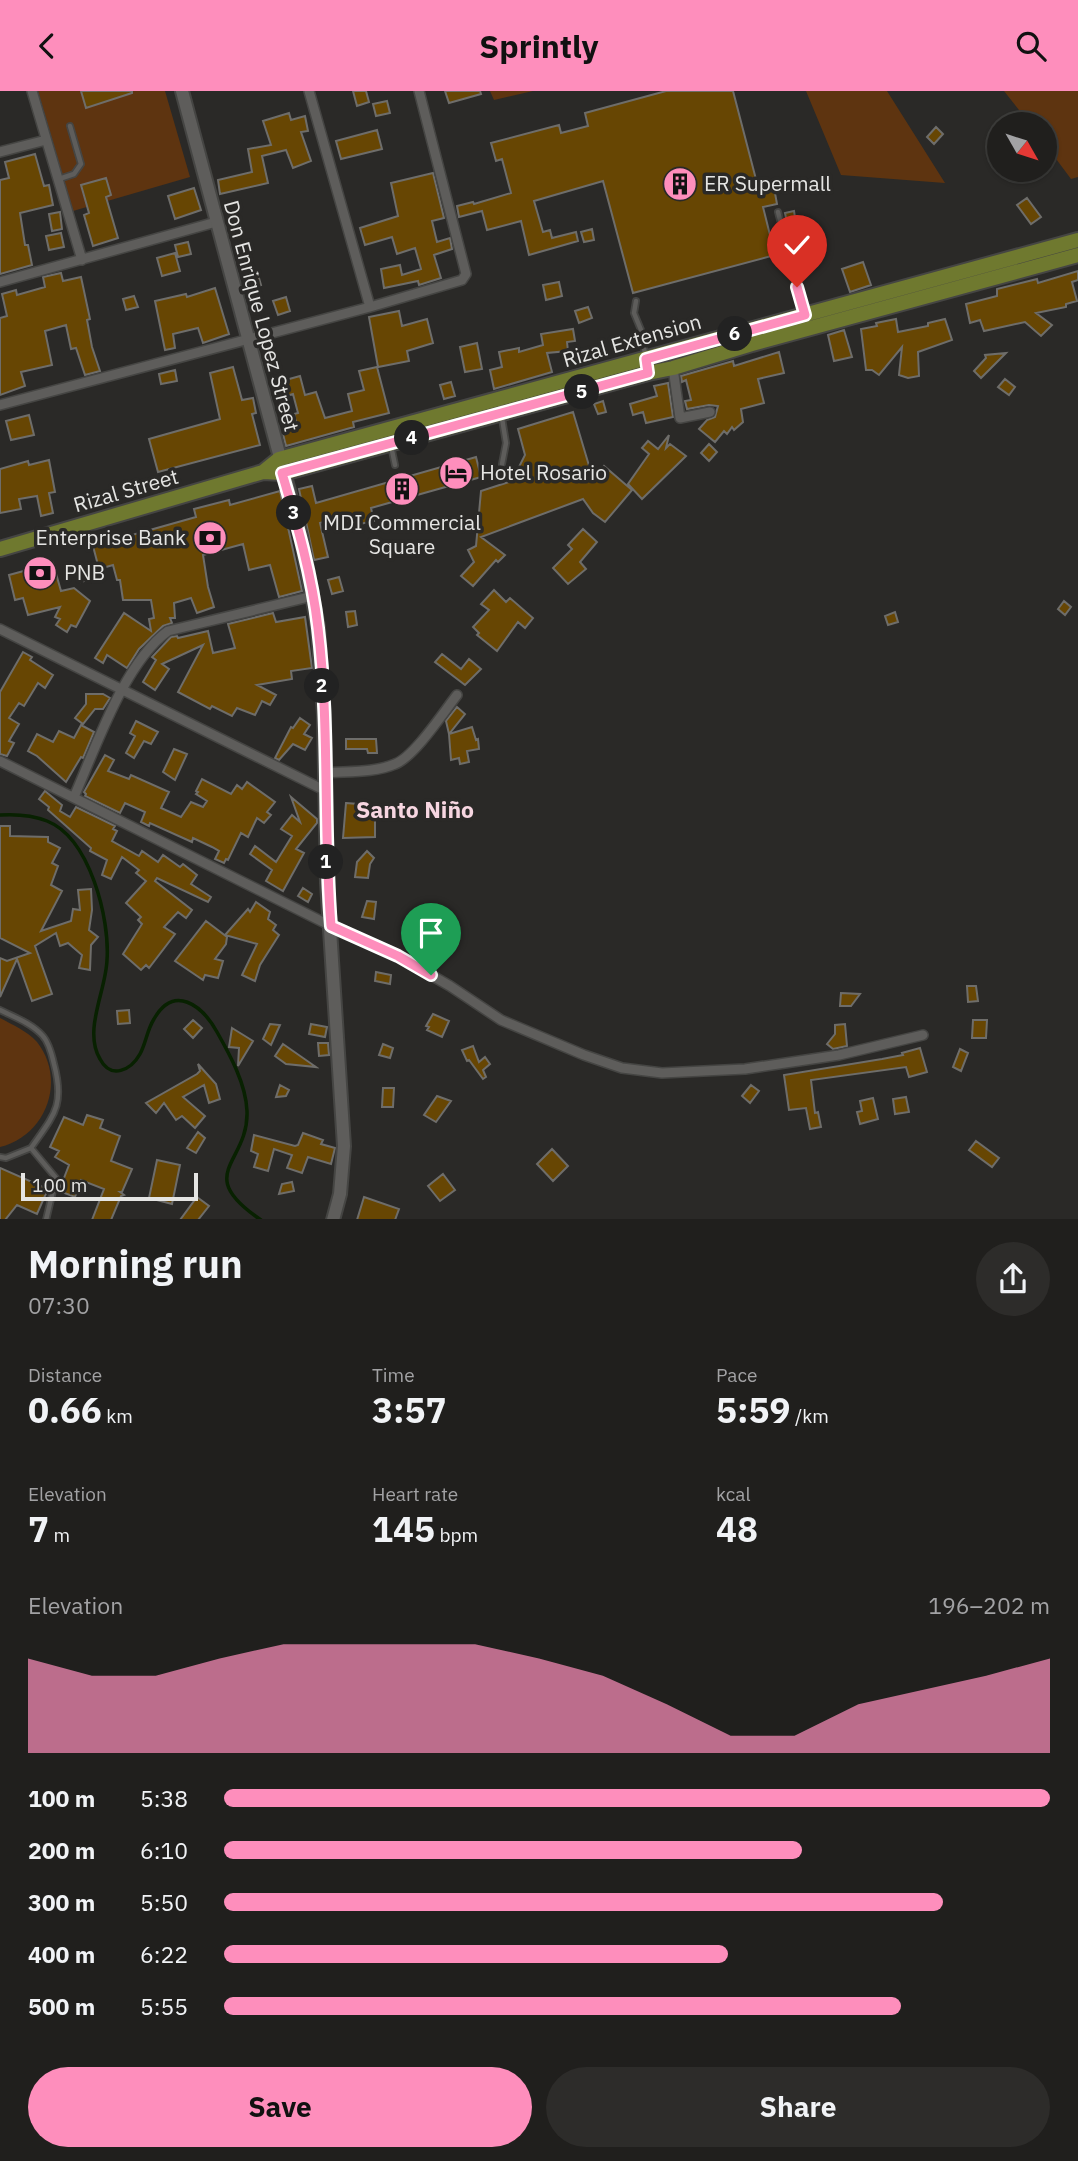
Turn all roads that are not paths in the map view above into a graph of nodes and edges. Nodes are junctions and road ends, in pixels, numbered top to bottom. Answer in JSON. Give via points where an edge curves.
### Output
{"nodes":[{"id":1,"x":32,"y":91,"type":"edge"},
{"id":2,"x":182,"y":91,"type":"edge"},
{"id":3,"x":309,"y":91,"type":"edge"},
{"id":4,"x":419,"y":91,"type":"edge"},
{"id":5,"x":71,"y":126,"type":"dead end"},
{"id":6,"x":47,"y":140,"type":"junction"},
{"id":7,"x":0,"y":152,"type":"edge"},
{"id":8,"x":58,"y":180,"type":"junction"},
{"id":9,"x":778,"y":212,"type":"dead end"},
{"id":10,"x":216,"y":222,"type":"junction"},
{"id":11,"x":1078,"y":240,"type":"edge"},
{"id":12,"x":1078,"y":255,"type":"edge"},
{"id":13,"x":82,"y":260,"type":"junction"},
{"id":14,"x":0,"y":282,"type":"edge"},
{"id":15,"x":636,"y":301,"type":"dead end"},
{"id":16,"x":370,"y":307,"type":"junction"},
{"id":17,"x":806,"y":322,"type":"junction"},
{"id":18,"x":247,"y":338,"type":"junction"},
{"id":19,"x":647,"y":366,"type":"junction"},
{"id":20,"x":673,"y":369,"type":"junction"},
{"id":21,"x":0,"y":405,"type":"edge"},
{"id":22,"x":500,"y":407,"type":"junction"},
{"id":23,"x":484,"y":411,"type":"junction"},
{"id":24,"x":710,"y":412,"type":"dead end"},
{"id":25,"x":391,"y":444,"type":"junction"},
{"id":26,"x":502,"y":464,"type":"dead end"},
{"id":27,"x":395,"y":465,"type":"dead end"},
{"id":28,"x":281,"y":466,"type":"junction"},
{"id":29,"x":0,"y":549,"type":"edge"},
{"id":30,"x":313,"y":596,"type":"junction"},
{"id":31,"x":0,"y":629,"type":"edge"},
{"id":32,"x":122,"y":690,"type":"junction"},
{"id":33,"x":457,"y":695,"type":"dead end"},
{"id":34,"x":0,"y":761,"type":"edge"},
{"id":35,"x":324,"y":773,"type":"junction"},
{"id":36,"x":324,"y":790,"type":"junction"},
{"id":37,"x":74,"y":797,"type":"junction"},
{"id":38,"x":331,"y":926,"type":"junction"},
{"id":39,"x":0,"y":1010,"type":"edge"},
{"id":40,"x":923,"y":1035,"type":"dead end"},
{"id":41,"x":31,"y":1148,"type":"junction"},
{"id":42,"x":0,"y":1157,"type":"edge"},
{"id":43,"x":46,"y":1219,"type":"edge"},
{"id":44,"x":333,"y":1219,"type":"edge"}],
"edges":[{"from":1,"to":6,"type":"street"},
{"from":2,"to":10,"type":"street","name":"Don Enrique Lopez Street"},
{"from":3,"to":16,"type":"street"},
{"from":4,"to":16,"type":"street","via":[[467,274],[462,280]]},
{"from":5,"to":8,"type":"lane","via":[[81,168]]},
{"from":6,"to":7,"type":"street"},
{"from":6,"to":8,"type":"street"},
{"from":8,"to":13,"type":"street"},
{"from":9,"to":17,"type":"lane"},
{"from":10,"to":13,"type":"street"},
{"from":10,"to":18,"type":"street","name":"Don Enrique Lopez Street"},
{"from":11,"to":17,"type":"main road","name":"Rizal Extension"},
{"from":12,"to":17,"type":"main road","name":"Rizal Extension"},
{"from":13,"to":14,"type":"street"},
{"from":15,"to":19,"type":"lane","via":[[634,313]]},
{"from":16,"to":18,"type":"street"},
{"from":17,"to":19,"type":"main road","name":"Rizal Extension"},
{"from":17,"to":20,"type":"main road","name":"Rizal Extension"},
{"from":18,"to":21,"type":"street"},
{"from":18,"to":28,"type":"street","name":"Don Enrique Lopez Street"},
{"from":19,"to":20,"type":"main road","name":"Rizal Extension"},
{"from":19,"to":22,"type":"main road","name":"Rizal Extension"},
{"from":20,"to":24,"type":"street","via":[[680,418]]},
{"from":22,"to":23,"type":"main road","name":"Rizal Extension"},
{"from":22,"to":26,"type":"lane","via":[[506,443]]},
{"from":23,"to":25,"type":"main road","name":"Rizal Extension"},
{"from":23,"to":28,"type":"main road","name":"Rizal Extension"},
{"from":25,"to":27,"type":"lane"},
{"from":25,"to":28,"type":"main road","name":"Rizal Extension"},
{"from":28,"to":29,"type":"main road","name":"Rizal Street"},
{"from":28,"to":30,"type":"street","name":"Don Enrique Lopez Street"},
{"from":30,"to":32,"type":"street","via":[[168,631],[146,650]]},
{"from":30,"to":35,"type":"street","name":"Don Enrique Lopez Street","via":[[321,666]]},
{"from":31,"to":32,"type":"street"},
{"from":32,"to":36,"type":"street"},
{"from":32,"to":37,"type":"street"},
{"from":33,"to":35,"type":"street","via":[[408,757],[379,769]]},
{"from":34,"to":37,"type":"street"},
{"from":35,"to":36,"type":"street","name":"Don Enrique Lopez Street"},
{"from":36,"to":38,"type":"street","name":"Don Enrique Lopez Street"},
{"from":37,"to":38,"type":"street"},
{"from":38,"to":40,"type":"street","via":[[398,956],[501,1020],[622,1068],[662,1073],[745,1069],[839,1055]]},
{"from":38,"to":44,"type":"street","name":"Don Enrique Lopez Street","via":[[344,1146]]},
{"from":39,"to":41,"type":"lane","via":[[43,1036],[60,1088],[54,1115]]},
{"from":41,"to":42,"type":"lane"},
{"from":41,"to":43,"type":"lane","via":[[56,1178]]}]}
